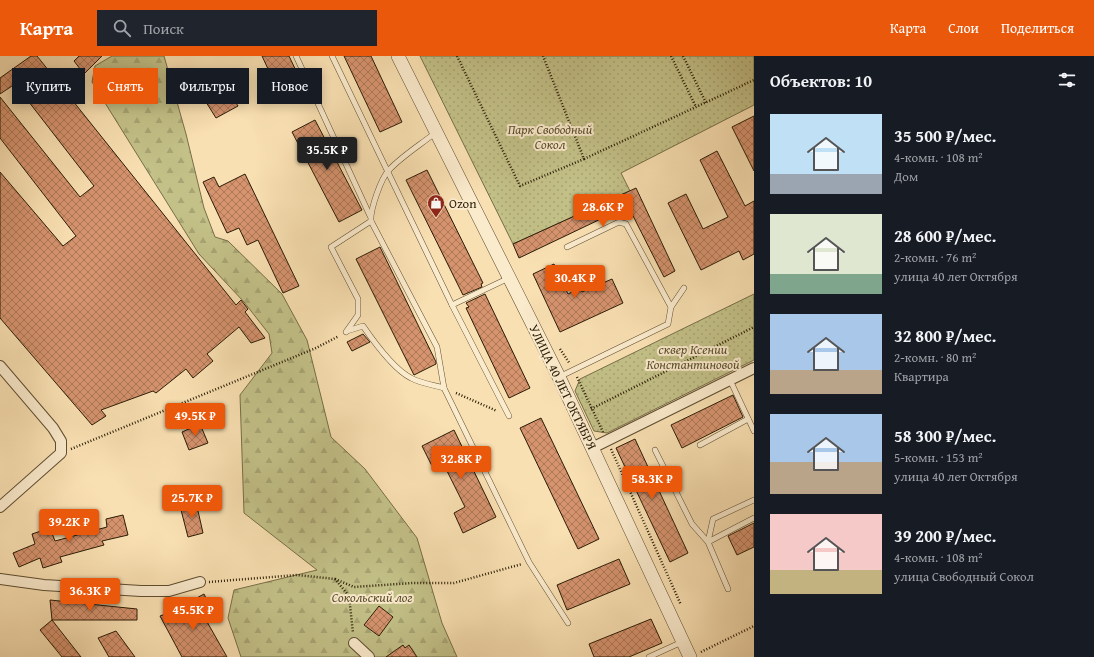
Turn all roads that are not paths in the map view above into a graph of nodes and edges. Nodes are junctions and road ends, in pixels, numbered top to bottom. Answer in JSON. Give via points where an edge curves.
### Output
{"nodes":[{"id":1,"x":296,"y":56,"type":"edge"},
{"id":2,"x":332,"y":56,"type":"edge"},
{"id":3,"x":398,"y":56,"type":"edge"},
{"id":4,"x":436,"y":132,"type":"junction"},
{"id":5,"x":388,"y":170,"type":"junction"},
{"id":6,"x":371,"y":218,"type":"junction"},
{"id":7,"x":567,"y":247,"type":"dead end"},
{"id":8,"x":509,"y":278,"type":"junction"},
{"id":9,"x":684,"y":288,"type":"dead end"},
{"id":10,"x":452,"y":305,"type":"junction"},
{"id":11,"x":671,"y":307,"type":"junction"},
{"id":12,"x":0,"y":366,"type":"edge"},
{"id":13,"x":754,"y":368,"type":"edge"},
{"id":14,"x":559,"y":377,"type":"junction"},
{"id":15,"x":730,"y":380,"type":"junction"},
{"id":16,"x":444,"y":388,"type":"junction"},
{"id":17,"x":509,"y":416,"type":"road end"},
{"id":18,"x":748,"y":419,"type":"junction"},
{"id":19,"x":754,"y":431,"type":"edge"},
{"id":20,"x":700,"y":445,"type":"dead end"},
{"id":21,"x":592,"y":448,"type":"junction"},
{"id":22,"x":655,"y":450,"type":"dead end"},
{"id":23,"x":754,"y":500,"type":"edge"},
{"id":24,"x":0,"y":507,"type":"edge"},
{"id":25,"x":754,"y":518,"type":"edge"},
{"id":26,"x":708,"y":542,"type":"junction"},
{"id":27,"x":0,"y":579,"type":"edge"},
{"id":28,"x":200,"y":582,"type":"road end"},
{"id":29,"x":728,"y":589,"type":"dead end"},
{"id":30,"x":568,"y":623,"type":"dead end"},
{"id":31,"x":683,"y":642,"type":"junction"},
{"id":32,"x":354,"y":643,"type":"road end"},
{"id":33,"x":695,"y":655,"type":"edge"},
{"id":34,"x":368,"y":657,"type":"edge"},
{"id":35,"x":649,"y":657,"type":"edge"}],
"edges":[{"from":1,"to":6,"type":"lane"},
{"from":2,"to":5,"type":"lane"},
{"from":3,"to":4,"type":"street","name":"УЛИЦА 40 ЛЕТ ОКТЯБРЯ"},
{"from":4,"to":5,"type":"lane"},
{"from":4,"to":8,"type":"street","name":"УЛИЦА 40 ЛЕТ ОКТЯБРЯ"},
{"from":5,"to":6,"type":"lane","via":[[379,189]]},
{"from":5,"to":10,"type":"lane"},
{"from":6,"to":16,"type":"lane","via":[[437,346]]},
{"from":6,"to":16,"type":"lane","via":[[331,247],[358,299],[358,315],[346,332],[363,326],[390,360],[411,378]]},
{"from":7,"to":11,"type":"lane","via":[[619,222],[626,224]]},
{"from":8,"to":10,"type":"lane"},
{"from":8,"to":14,"type":"street","name":"УЛИЦА 40 ЛЕТ ОКТЯБРЯ"},
{"from":9,"to":11,"type":"lane"},
{"from":10,"to":17,"type":"lane"},
{"from":11,"to":14,"type":"lane","via":[[668,324]]},
{"from":12,"to":24,"type":"street","via":[[61,441],[61,453]]},
{"from":13,"to":15,"type":"street"},
{"from":14,"to":21,"type":"street","name":"УЛИЦА 40 ЛЕТ ОКТЯБРЯ"},
{"from":15,"to":18,"type":"lane"},
{"from":15,"to":21,"type":"street"},
{"from":16,"to":30,"type":"lane","via":[[529,562]]},
{"from":18,"to":19,"type":"lane"},
{"from":18,"to":20,"type":"lane"},
{"from":21,"to":31,"type":"street","name":"УЛИЦА 40 ЛЕТ ОКТЯБРЯ"},
{"from":22,"to":26,"type":"lane","via":[[692,524]]},
{"from":23,"to":26,"type":"lane","via":[[713,519]]},
{"from":25,"to":26,"type":"lane"},
{"from":26,"to":29,"type":"lane"},
{"from":27,"to":28,"type":"street","via":[[44,585],[141,591],[169,591]]},
{"from":31,"to":33,"type":"street","name":"УЛИЦА 40 ЛЕТ ОКТЯБРЯ"},
{"from":31,"to":35,"type":"lane"},
{"from":32,"to":34,"type":"street"}]}
